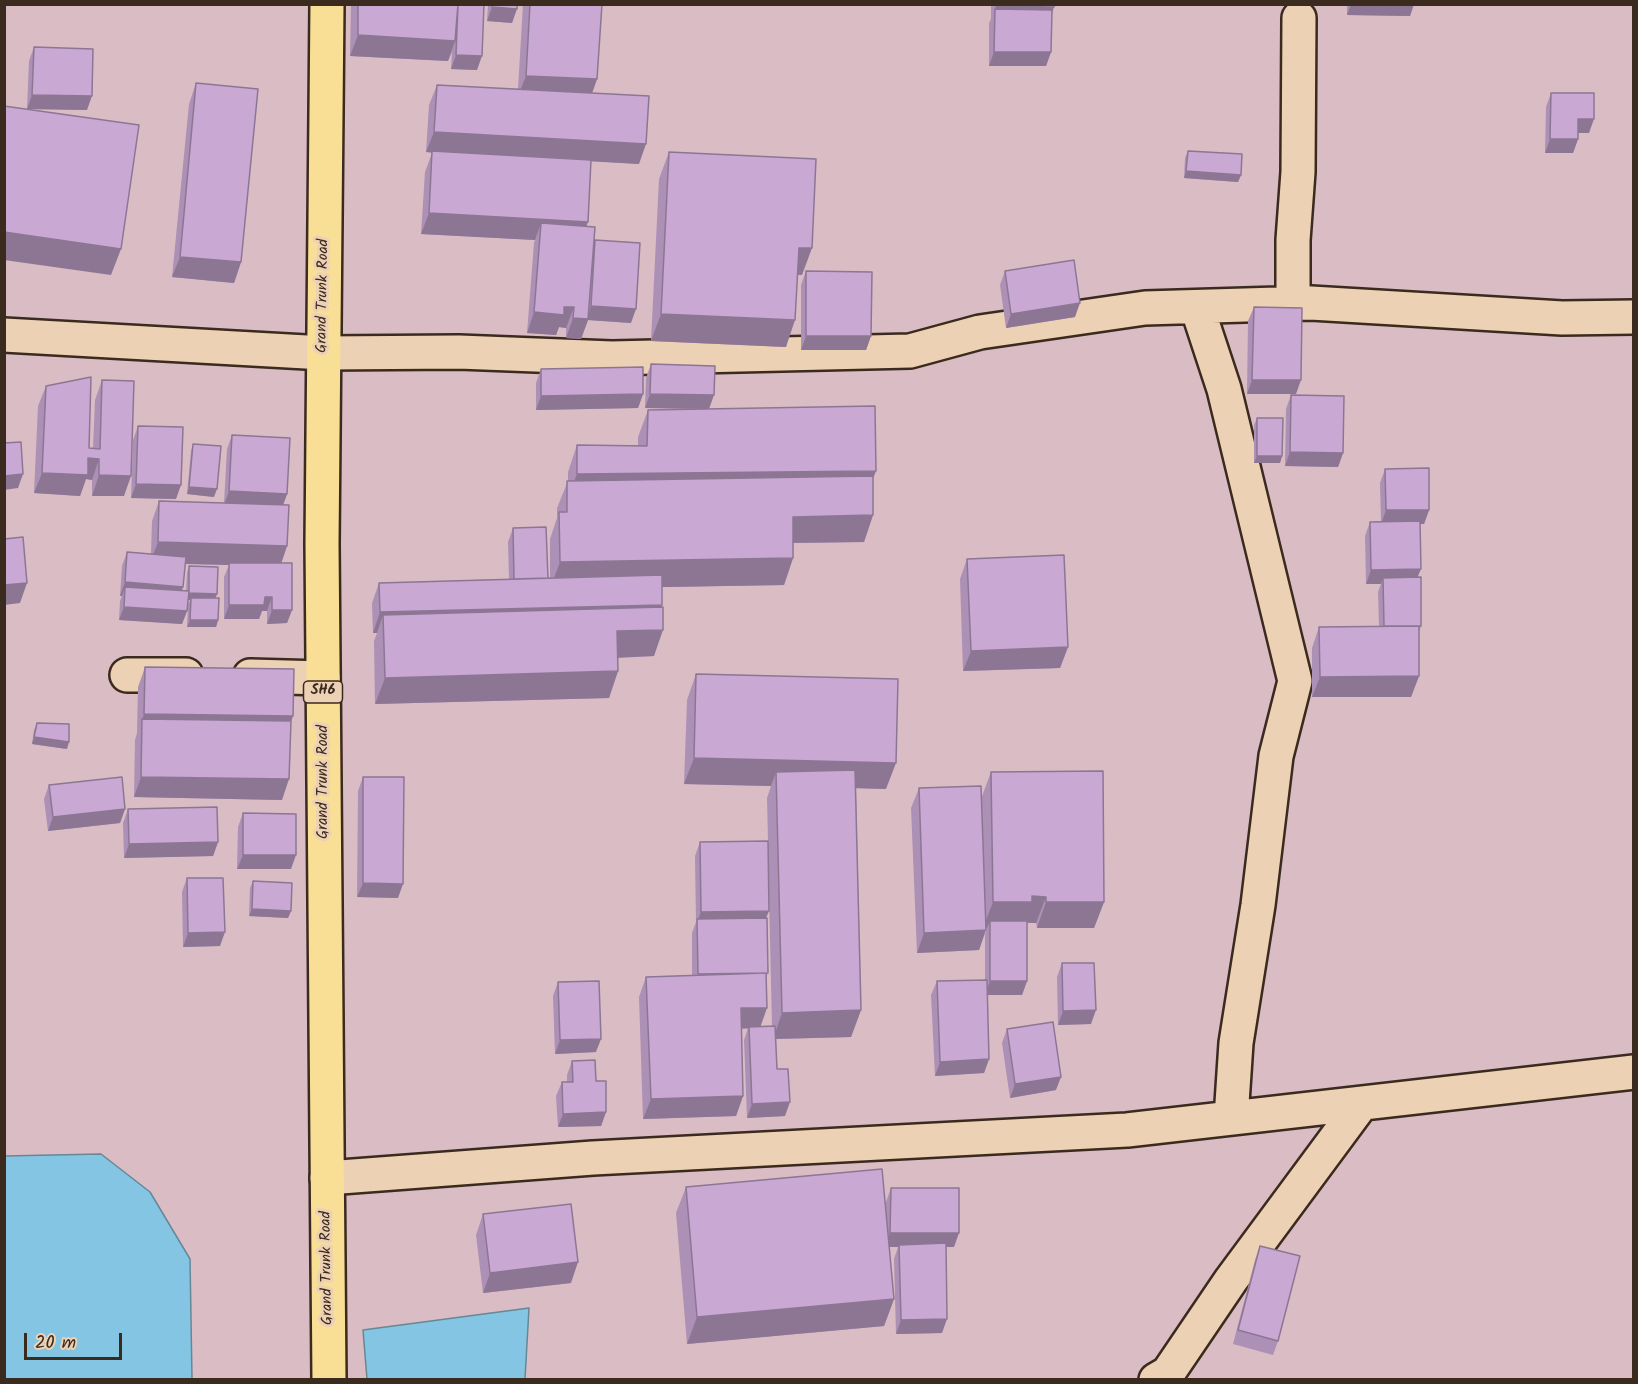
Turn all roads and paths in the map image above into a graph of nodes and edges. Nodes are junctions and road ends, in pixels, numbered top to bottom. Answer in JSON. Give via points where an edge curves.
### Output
{"nodes":[{"id":1,"x":327,"y":4,"type":"edge"},
{"id":2,"x":1299,"y":18,"type":"dead end"},
{"id":3,"x":1293,"y":303,"type":"junction"},
{"id":4,"x":1197,"y":306,"type":"junction"},
{"id":5,"x":1634,"y":317,"type":"edge"},
{"id":6,"x":4,"y":335,"type":"edge"},
{"id":7,"x":324,"y":353,"type":"junction"},
{"id":8,"x":127,"y":675,"type":"dead end"},
{"id":9,"x":323,"y":678,"type":"junction"},
{"id":10,"x":1634,"y":1072,"type":"edge"},
{"id":11,"x":1362,"y":1103,"type":"junction"},
{"id":12,"x":1231,"y":1118,"type":"junction"},
{"id":13,"x":327,"y":1178,"type":"junction"},
{"id":14,"x":329,"y":1380,"type":"edge"},
{"id":15,"x":1156,"y":1380,"type":"edge"}],
"edges":[{"from":1,"to":7,"type":"main road","name":"Grand Trunk Road","number":"SH6"},
{"from":2,"to":3,"type":"street"},
{"from":3,"to":4,"type":"street"},
{"from":3,"to":5,"type":"street","via":[[1562,318]]},
{"from":4,"to":7,"type":"street","via":[[1145,308],[980,332],[910,351],[612,358],[459,352]]},
{"from":4,"to":12,"type":"street","via":[[1224,389],[1295,681],[1276,756],[1236,1043]]},
{"from":6,"to":7,"type":"street"},
{"from":7,"to":9,"type":"main road","name":"Grand Trunk Road","number":"SH6"},
{"from":8,"to":9,"type":"street"},
{"from":9,"to":13,"type":"main road","name":"Grand Trunk Road","number":"SH6"},
{"from":10,"to":11,"type":"street"},
{"from":11,"to":12,"type":"street"},
{"from":11,"to":15,"type":"street","via":[[1231,1280],[1168,1373]]},
{"from":12,"to":13,"type":"street","via":[[1127,1130],[592,1158]]},
{"from":13,"to":14,"type":"main road","name":"Grand Trunk Road","number":"SH6"}]}
